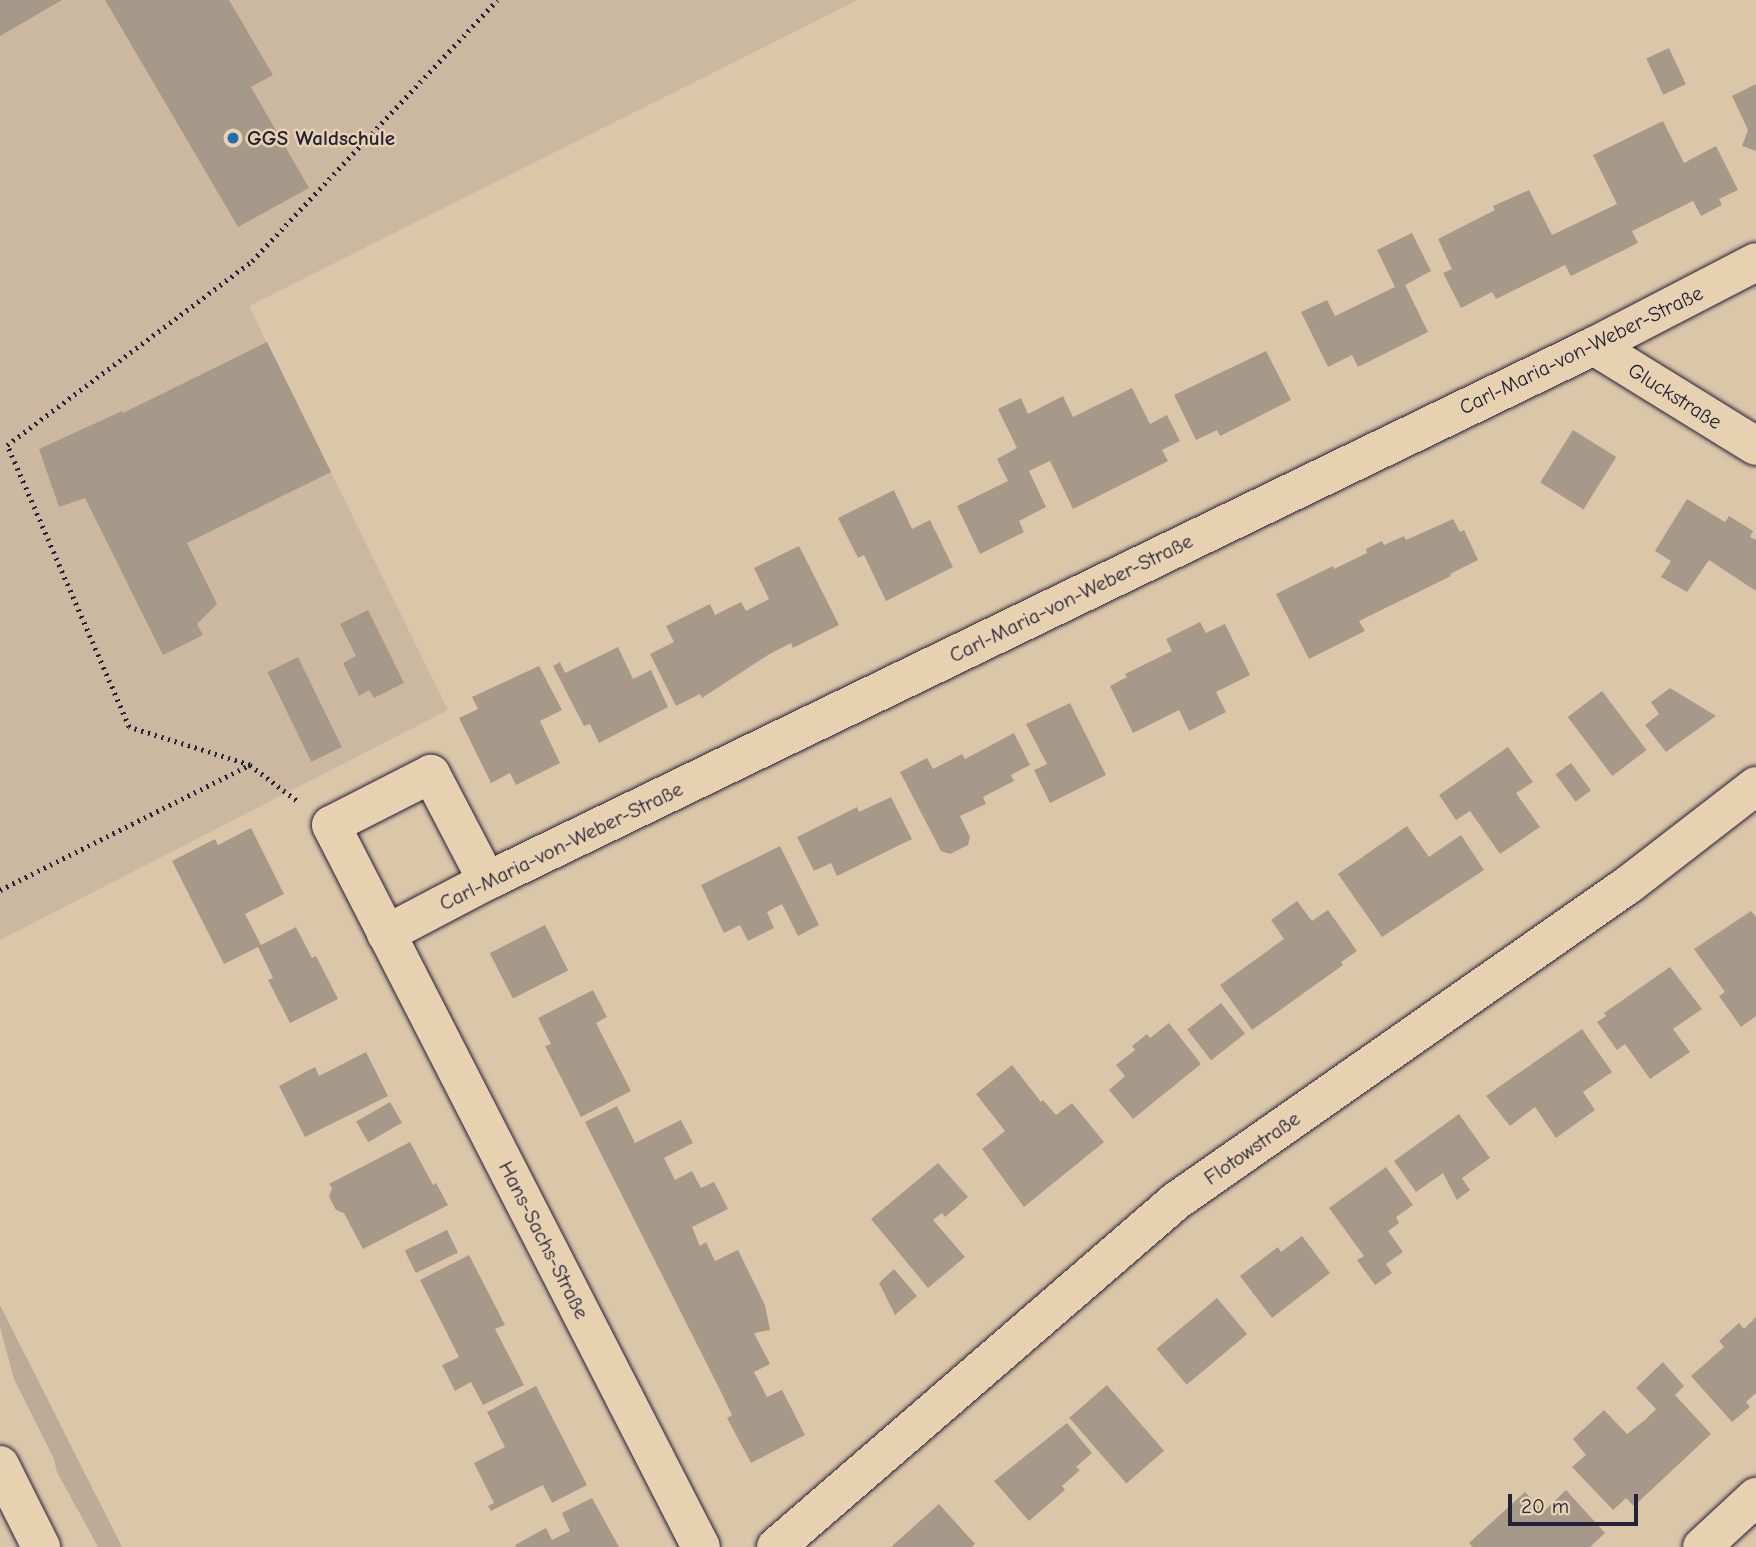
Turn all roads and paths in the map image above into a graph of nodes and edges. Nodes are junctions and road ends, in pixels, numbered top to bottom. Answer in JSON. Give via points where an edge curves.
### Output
{"nodes":[{"id":1,"x":497,"y":0,"type":"edge"},
{"id":2,"x":1756,"y":262,"type":"edge"},
{"id":3,"x":1594,"y":346,"type":"junction"},
{"id":4,"x":1756,"y":446,"type":"edge"},
{"id":5,"x":250,"y":765,"type":"junction"},
{"id":6,"x":1756,"y":786,"type":"edge"},
{"id":7,"x":331,"y":825,"type":"junction"},
{"id":8,"x":487,"y":881,"type":"junction"},
{"id":9,"x":0,"y":890,"type":"edge"},
{"id":10,"x":386,"y":933,"type":"junction"},
{"id":11,"x":0,"y":1465,"type":"edge"},
{"id":12,"x":1756,"y":1497,"type":"edge"},
{"id":13,"x":41,"y":1547,"type":"edge"},
{"id":14,"x":701,"y":1547,"type":"edge"},
{"id":15,"x":776,"y":1547,"type":"edge"},
{"id":16,"x":1702,"y":1547,"type":"edge"}],
"edges":[{"from":1,"to":5,"type":"path","via":[[251,261],[7,445],[129,727]]},
{"from":2,"to":3,"type":"street","name":"Carl-Maria-von-Weber-Straße"},
{"from":3,"to":4,"type":"street","name":"Gluckstraße"},
{"from":3,"to":8,"type":"street","name":"Carl-Maria-von-Weber-Straße"},
{"from":5,"to":7,"type":"path"},
{"from":5,"to":9,"type":"path"},
{"from":6,"to":15,"type":"street","name":"Flotowstraße","via":[[1628,885],[1176,1201]]},
{"from":7,"to":8,"type":"street","via":[[431,775]]},
{"from":7,"to":10,"type":"street","name":"Hans-Sachs-Straße"},
{"from":8,"to":10,"type":"street","name":"Carl-Maria-von-Weber-Straße"},
{"from":10,"to":14,"type":"street","name":"Hans-Sachs-Straße"},
{"from":11,"to":13,"type":"street"},
{"from":12,"to":16,"type":"street"}]}
